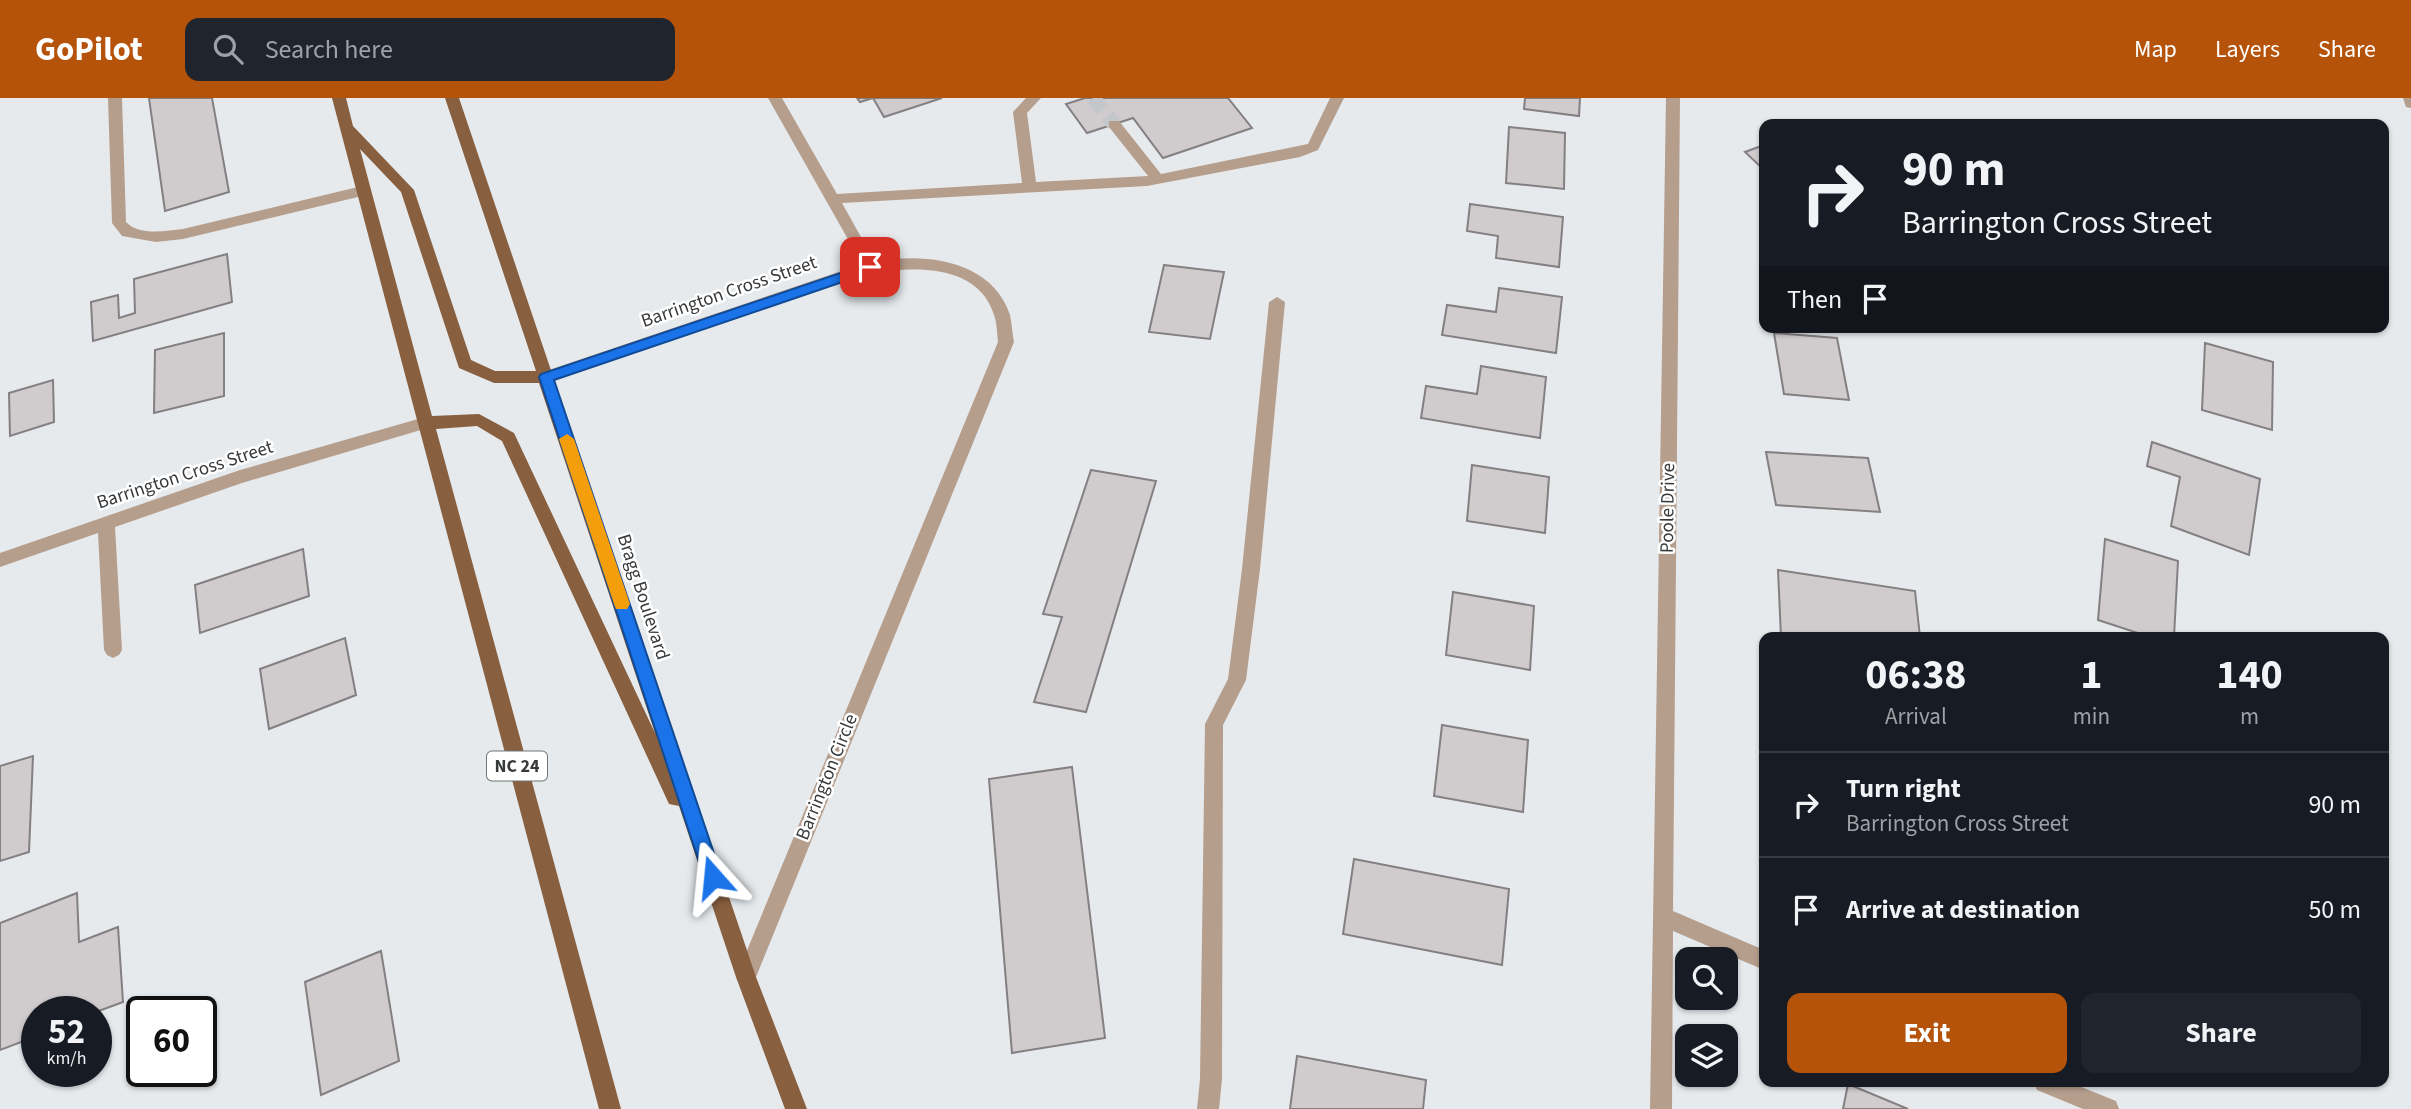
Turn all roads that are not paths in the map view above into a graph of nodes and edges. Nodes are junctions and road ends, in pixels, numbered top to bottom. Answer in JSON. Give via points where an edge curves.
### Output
{"nodes":[{"id":1,"x":115,"y":98,"type":"edge"},
{"id":2,"x":338,"y":98,"type":"edge"},
{"id":3,"x":452,"y":98,"type":"edge"},
{"id":4,"x":775,"y":98,"type":"edge"},
{"id":5,"x":1034,"y":98,"type":"edge"},
{"id":6,"x":1337,"y":98,"type":"edge"},
{"id":7,"x":1673,"y":98,"type":"edge"},
{"id":8,"x":2410,"y":98,"type":"edge"},
{"id":9,"x":2411,"y":104,"type":"edge"},
{"id":10,"x":1114,"y":124,"type":"tunnel mouth"},
{"id":11,"x":347,"y":128,"type":"junction"},
{"id":12,"x":1158,"y":179,"type":"junction"},
{"id":13,"x":1030,"y":187,"type":"junction"},
{"id":14,"x":362,"y":191,"type":"junction"},
{"id":15,"x":832,"y":199,"type":"junction"},
{"id":16,"x":870,"y":267,"type":"junction"},
{"id":17,"x":1277,"y":302,"type":"dead end"},
{"id":18,"x":546,"y":377,"type":"junction"},
{"id":19,"x":425,"y":423,"type":"junction"},
{"id":20,"x":106,"y":524,"type":"junction"},
{"id":21,"x":0,"y":560,"type":"edge"},
{"id":22,"x":908,"y":578,"type":"joint"},
{"id":23,"x":113,"y":650,"type":"dead end"},
{"id":24,"x":713,"y":877,"type":"junction"},
{"id":25,"x":1664,"y":917,"type":"junction"},
{"id":26,"x":1759,"y":958,"type":"edge"},
{"id":27,"x":746,"y":977,"type":"junction"},
{"id":28,"x":2057,"y":1087,"type":"edge"},
{"id":29,"x":610,"y":1109,"type":"edge"},
{"id":30,"x":796,"y":1109,"type":"edge"},
{"id":31,"x":1208,"y":1109,"type":"edge"},
{"id":32,"x":1661,"y":1109,"type":"edge"},
{"id":33,"x":2108,"y":1109,"type":"edge"}],
"edges":[{"from":1,"to":14,"type":"street","via":[[119,223],[127,232],[156,237],[183,234]]},
{"from":2,"to":11,"type":"main road","number":"NC 24"},
{"from":3,"to":18,"type":"main road","name":"Bragg Boulevard"},
{"from":4,"to":15,"type":"street"},
{"from":5,"to":13,"type":"street","via":[[1020,112]]},
{"from":6,"to":12,"type":"street","via":[[1313,146],[1300,152]]},
{"from":7,"to":25,"type":"street","name":"Poole Drive"},
{"from":8,"to":9,"type":"street"},
{"from":10,"to":12,"type":"street"},
{"from":11,"to":14,"type":"main road","number":"NC 24"},
{"from":11,"to":18,"type":"main road","via":[[407,190],[464,364],[494,377]]},
{"from":12,"to":13,"type":"street"},
{"from":13,"to":15,"type":"street"},
{"from":14,"to":19,"type":"main road","number":"NC 24"},
{"from":15,"to":16,"type":"street"},
{"from":16,"to":18,"type":"street","name":"Barrington Cross Street"},
{"from":16,"to":22,"type":"street","name":"Barrington Cross Street","via":[[913,262],[964,273],[998,302],[1006,321],[1006,342]]},
{"from":17,"to":31,"type":"street","via":[[1237,680],[1213,724]]},
{"from":18,"to":24,"type":"main road","name":"Bragg Boulevard"},
{"from":19,"to":20,"type":"street","name":"Barrington Cross Street","via":[[240,477]]},
{"from":19,"to":24,"type":"main road","via":[[479,420],[508,437]]},
{"from":19,"to":29,"type":"main road","number":"NC 24"},
{"from":20,"to":21,"type":"street","name":"Barrington Cross Street"},
{"from":20,"to":23,"type":"street"},
{"from":22,"to":27,"type":"street","name":"Barrington Circle"},
{"from":24,"to":27,"type":"main road","name":"Bragg Boulevard"},
{"from":25,"to":26,"type":"street"},
{"from":25,"to":32,"type":"street","name":"Poole Drive"},
{"from":27,"to":30,"type":"main road","name":"Bragg Boulevard"},
{"from":28,"to":33,"type":"street"}]}
